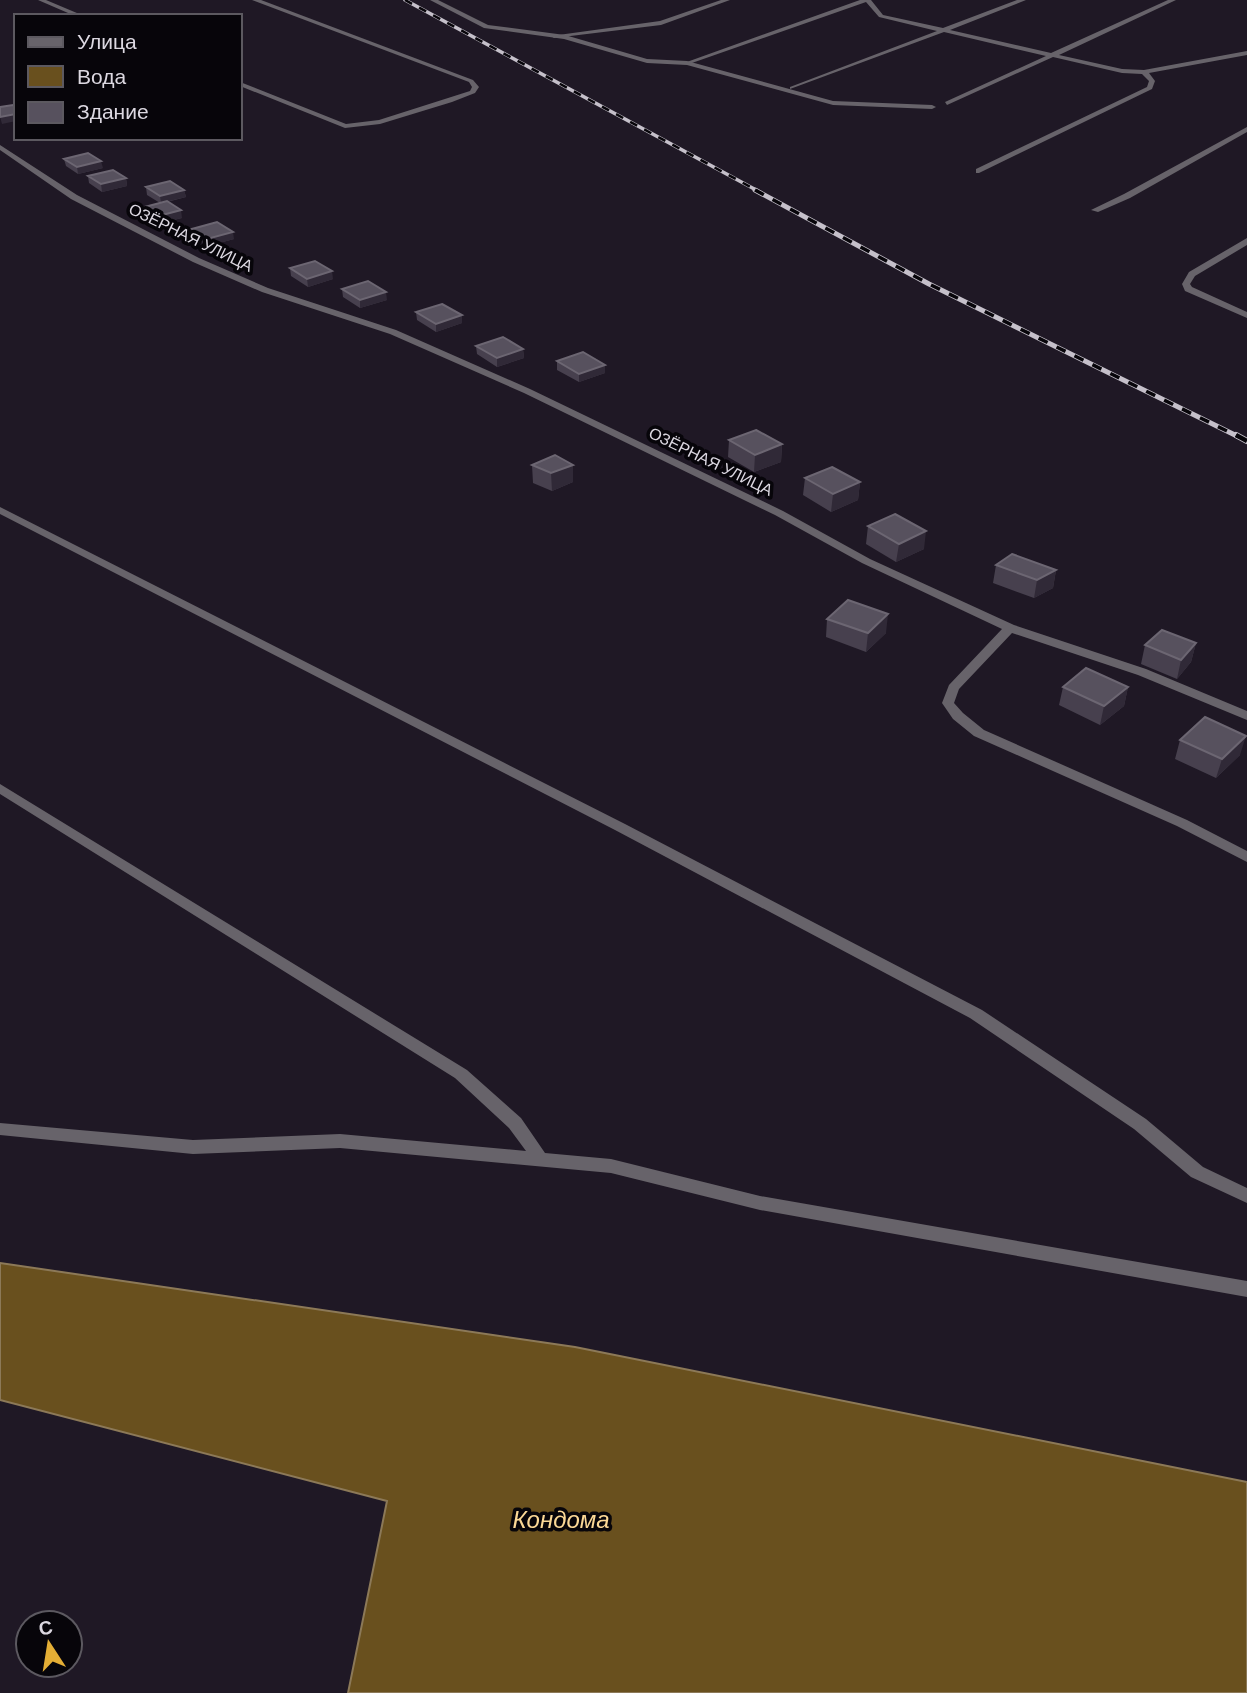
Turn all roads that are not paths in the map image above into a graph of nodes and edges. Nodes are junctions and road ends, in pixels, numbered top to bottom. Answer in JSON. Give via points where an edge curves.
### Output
{"nodes":[{"id":1,"x":40,"y":0,"type":"edge"},
{"id":2,"x":255,"y":0,"type":"edge"},
{"id":3,"x":433,"y":0,"type":"edge"},
{"id":4,"x":727,"y":0,"type":"edge"},
{"id":5,"x":867,"y":0,"type":"edge"},
{"id":6,"x":1023,"y":0,"type":"edge"},
{"id":7,"x":1173,"y":0,"type":"edge"},
{"id":8,"x":76,"y":14,"type":"edge"},
{"id":9,"x":945,"y":31,"type":"junction"},
{"id":10,"x":554,"y":36,"type":"junction"},
{"id":11,"x":1247,"y":53,"type":"edge"},
{"id":12,"x":1055,"y":56,"type":"junction"},
{"id":13,"x":687,"y":63,"type":"junction"},
{"id":14,"x":1144,"y":72,"type":"junction"},
{"id":15,"x":242,"y":85,"type":"edge"},
{"id":16,"x":792,"y":88,"type":"dead end"},
{"id":17,"x":947,"y":103,"type":"dead end"},
{"id":18,"x":932,"y":107,"type":"dead end"},
{"id":19,"x":1247,"y":129,"type":"edge"},
{"id":20,"x":0,"y":147,"type":"edge"},
{"id":21,"x":979,"y":171,"type":"dead end"},
{"id":22,"x":1095,"y":210,"type":"dead end"},
{"id":23,"x":1247,"y":241,"type":"edge"},
{"id":24,"x":1247,"y":315,"type":"edge"},
{"id":25,"x":0,"y":510,"type":"edge"},
{"id":26,"x":1010,"y":628,"type":"junction"},
{"id":27,"x":1247,"y":716,"type":"edge"},
{"id":28,"x":0,"y":789,"type":"edge"},
{"id":29,"x":1247,"y":857,"type":"edge"},
{"id":30,"x":0,"y":1129,"type":"edge"},
{"id":31,"x":538,"y":1157,"type":"junction"},
{"id":32,"x":1247,"y":1196,"type":"edge"},
{"id":33,"x":1247,"y":1289,"type":"edge"}],
"edges":[{"from":1,"to":8,"type":"street"},
{"from":2,"to":15,"type":"street","via":[[399,52],[476,87],[450,102],[355,126],[336,124]]},
{"from":3,"to":10,"type":"street","via":[[486,27]]},
{"from":4,"to":10,"type":"street","via":[[661,23]]},
{"from":5,"to":9,"type":"street","via":[[881,16]]},
{"from":5,"to":13,"type":"street"},
{"from":6,"to":9,"type":"street"},
{"from":7,"to":12,"type":"street"},
{"from":9,"to":12,"type":"street"},
{"from":9,"to":16,"type":"street"},
{"from":10,"to":13,"type":"street","via":[[648,61]]},
{"from":11,"to":14,"type":"street"},
{"from":12,"to":14,"type":"street"},
{"from":12,"to":17,"type":"street"},
{"from":13,"to":18,"type":"street","via":[[833,103]]},
{"from":14,"to":21,"type":"street","via":[[1152,80],[1150,88]]},
{"from":19,"to":22,"type":"street"},
{"from":20,"to":26,"type":"street","name":"ОЗЁРНАЯ УЛИЦА","via":[[74,197],[196,260],[277,294],[393,332],[527,391]]},
{"from":23,"to":24,"type":"street","via":[[1192,274],[1186,284],[1188,289]]},
{"from":25,"to":32,"type":"street","via":[[976,1014],[1140,1124],[1197,1172]]},
{"from":26,"to":27,"type":"street","name":"ОЗЁРНАЯ УЛИЦА","via":[[1142,672]]},
{"from":26,"to":29,"type":"street","via":[[953,688],[948,703],[958,716],[979,733],[1182,822]]},
{"from":28,"to":31,"type":"street","via":[[461,1074],[515,1123]]},
{"from":30,"to":31,"type":"street","via":[[193,1147],[340,1140]]},
{"from":31,"to":33,"type":"street","via":[[611,1166],[760,1203]]}]}
